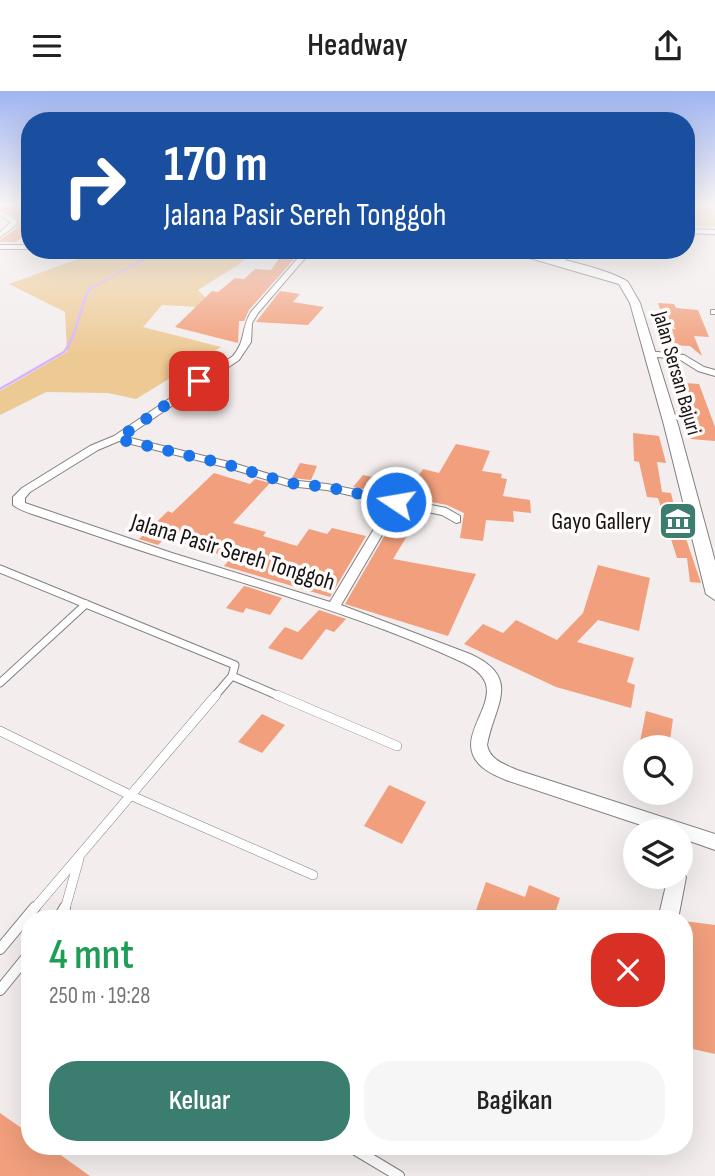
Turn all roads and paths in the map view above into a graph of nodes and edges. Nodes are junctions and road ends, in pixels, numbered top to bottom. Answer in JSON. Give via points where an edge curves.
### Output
{"nodes":[{"id":1,"x":301,"y":259,"type":"edge"},
{"id":2,"x":559,"y":259,"type":"edge"},
{"id":3,"x":649,"y":354,"type":"junction"},
{"id":4,"x":715,"y":373,"type":"edge"},
{"id":5,"x":118,"y":439,"type":"junction"},
{"id":6,"x":396,"y":502,"type":"junction"},
{"id":7,"x":456,"y":519,"type":"dead end"},
{"id":8,"x":0,"y":569,"type":"edge"},
{"id":9,"x":715,"y":594,"type":"edge"},
{"id":10,"x":86,"y":604,"type":"junction"},
{"id":11,"x":332,"y":607,"type":"junction"},
{"id":12,"x":232,"y":676,"type":"junction"},
{"id":13,"x":0,"y":683,"type":"edge"},
{"id":14,"x":0,"y":731,"type":"edge"},
{"id":15,"x":397,"y":746,"type":"dead end"},
{"id":16,"x":132,"y":796,"type":"junction"},
{"id":17,"x":643,"y":819,"type":"edge"},
{"id":18,"x":693,"y":836,"type":"edge"},
{"id":19,"x":715,"y":842,"type":"edge"},
{"id":20,"x":79,"y":858,"type":"junction"},
{"id":21,"x":313,"y":875,"type":"dead end"},
{"id":22,"x":674,"y":889,"type":"edge"},
{"id":23,"x":34,"y":910,"type":"edge"},
{"id":24,"x":64,"y":910,"type":"edge"},
{"id":25,"x":670,"y":910,"type":"edge"},
{"id":26,"x":21,"y":925,"type":"edge"},
{"id":27,"x":0,"y":949,"type":"edge"},
{"id":28,"x":21,"y":965,"type":"edge"},
{"id":29,"x":0,"y":990,"type":"edge"},
{"id":30,"x":364,"y":1155,"type":"edge"},
{"id":31,"x":399,"y":1176,"type":"edge"}],
"edges":[{"from":1,"to":5,"type":"street","name":"Jalana Pasir Sereh Tonggoh","via":[[255,312],[248,323],[246,346],[236,358]]},
{"from":2,"to":3,"type":"main road","name":"Jalan Sersan Bajuri","via":[[623,282],[635,303]]},
{"from":3,"to":4,"type":"street","via":[[681,357]]},
{"from":3,"to":9,"type":"main road","name":"Jalan Sersan Bajuri"},
{"from":5,"to":6,"type":"street","via":[[288,483]]},
{"from":5,"to":11,"type":"street","name":"Jalana Pasir Sereh Tonggoh","via":[[94,448],[26,490],[19,505],[151,552]]},
{"from":6,"to":7,"type":"street","via":[[446,512]]},
{"from":6,"to":11,"type":"street"},
{"from":8,"to":10,"type":"lane"},
{"from":10,"to":12,"type":"lane","via":[[235,664]]},
{"from":10,"to":13,"type":"lane"},
{"from":11,"to":17,"type":"street","name":"Jalana Pasir Sereh Tonggoh","via":[[411,635],[487,671],[494,695],[479,746],[495,767]]},
{"from":12,"to":15,"type":"lane"},
{"from":12,"to":16,"type":"lane"},
{"from":14,"to":16,"type":"lane"},
{"from":16,"to":20,"type":"lane"},
{"from":16,"to":21,"type":"lane"},
{"from":18,"to":19,"type":"street","name":"Jalana Pasir Sereh Tonggoh"},
{"from":20,"to":23,"type":"lane"},
{"from":20,"to":24,"type":"lane"},
{"from":22,"to":25,"type":"street"},
{"from":26,"to":27,"type":"lane"},
{"from":28,"to":29,"type":"lane"},
{"from":30,"to":31,"type":"lane"}]}
